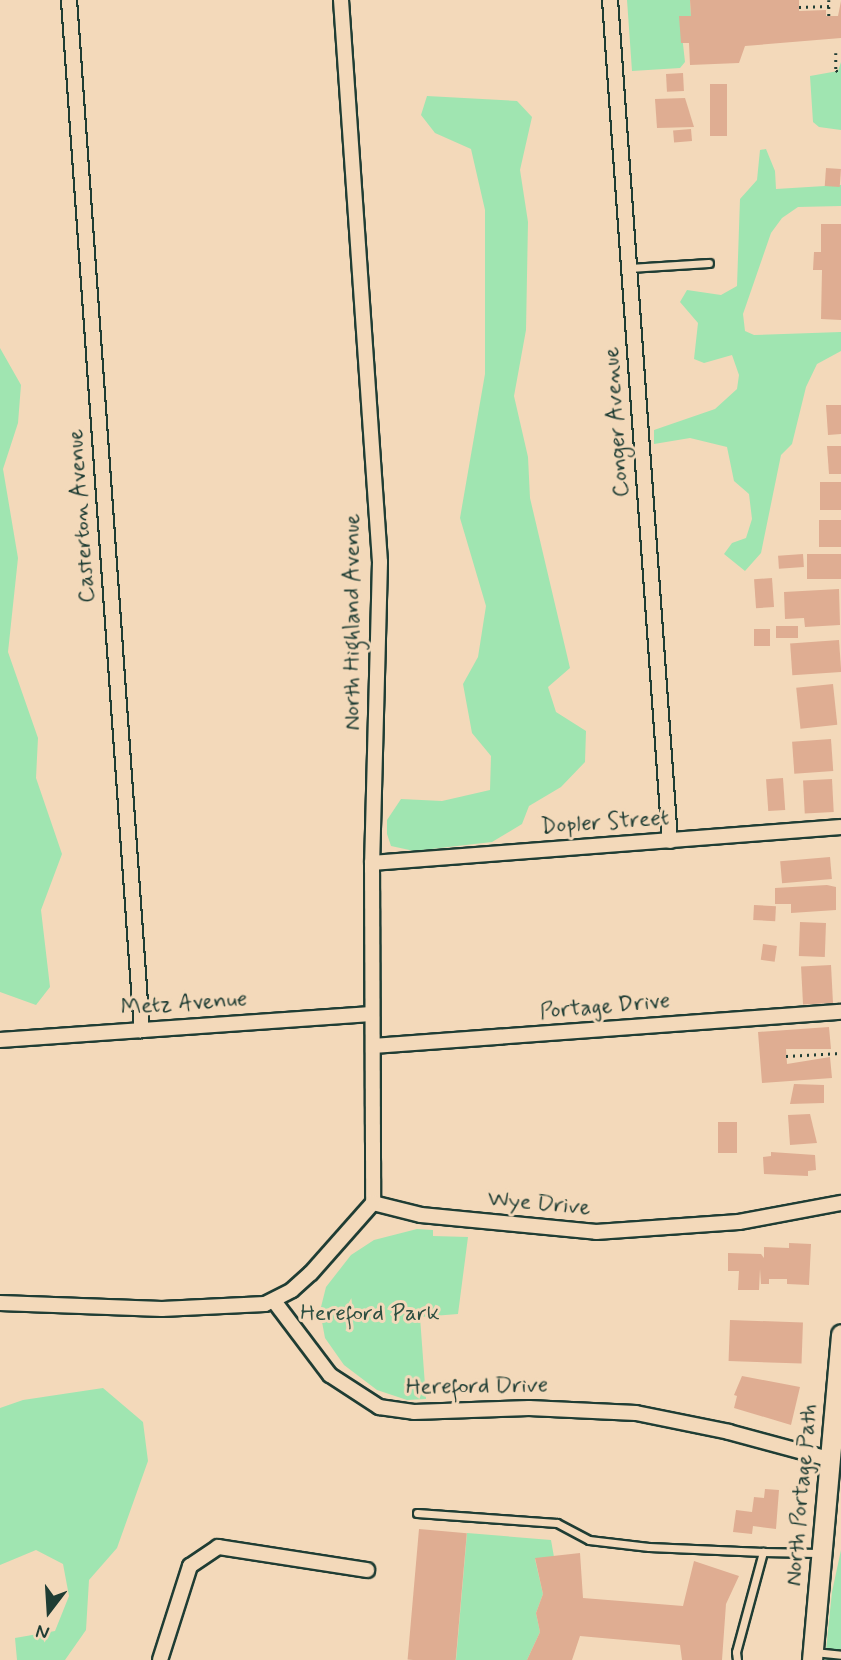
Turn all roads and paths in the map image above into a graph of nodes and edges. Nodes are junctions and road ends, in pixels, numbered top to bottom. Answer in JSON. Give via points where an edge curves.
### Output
{"nodes":[{"id":1,"x":69,"y":0,"type":"edge"},
{"id":2,"x":341,"y":0,"type":"edge"},
{"id":3,"x":610,"y":0,"type":"edge"},
{"id":4,"x":807,"y":0,"type":"edge"},
{"id":5,"x":829,"y":0,"type":"edge"},
{"id":6,"x":799,"y":6,"type":"dead end"},
{"id":7,"x":807,"y":6,"type":"junction"},
{"id":8,"x":829,"y":6,"type":"junction"},
{"id":9,"x":829,"y":16,"type":"dead end"},
{"id":10,"x":835,"y":53,"type":"dead end"},
{"id":11,"x":841,"y":74,"type":"edge"},
{"id":12,"x":709,"y":263,"type":"dead end"},
{"id":13,"x":629,"y":268,"type":"junction"},
{"id":14,"x":841,"y":827,"type":"edge"},
{"id":15,"x":670,"y":841,"type":"junction"},
{"id":16,"x":372,"y":863,"type":"junction"},
{"id":17,"x":841,"y":1012,"type":"edge"},
{"id":18,"x":371,"y":1014,"type":"junction"},
{"id":19,"x":142,"y":1030,"type":"junction"},
{"id":20,"x":0,"y":1040,"type":"edge"},
{"id":21,"x":373,"y":1045,"type":"junction"},
{"id":22,"x":841,"y":1053,"type":"edge"},
{"id":23,"x":786,"y":1056,"type":"dead end"},
{"id":24,"x":373,"y":1203,"type":"junction"},
{"id":25,"x":841,"y":1203,"type":"edge"},
{"id":26,"x":274,"y":1301,"type":"junction"},
{"id":27,"x":0,"y":1303,"type":"edge"},
{"id":28,"x":841,"y":1334,"type":"edge"},
{"id":29,"x":838,"y":1396,"type":"edge"},
{"id":30,"x":829,"y":1459,"type":"junction"},
{"id":31,"x":417,"y":1513,"type":"dead end"},
{"id":32,"x":833,"y":1517,"type":"edge"},
{"id":33,"x":763,"y":1552,"type":"junction"},
{"id":34,"x":821,"y":1553,"type":"junction"},
{"id":35,"x":367,"y":1570,"type":"dead end"},
{"id":36,"x":812,"y":1656,"type":"edge"},
{"id":37,"x":841,"y":1656,"type":"edge"},
{"id":38,"x":160,"y":1660,"type":"edge"},
{"id":39,"x":737,"y":1660,"type":"edge"}],
"edges":[{"from":1,"to":19,"type":"street","name":"Casterton Avenue"},
{"from":2,"to":16,"type":"street","name":"North Highland Avenue","via":[[380,545]]},
{"from":3,"to":13,"type":"street","name":"Conger Avenue"},
{"from":4,"to":7,"type":"path"},
{"from":5,"to":8,"type":"path"},
{"from":6,"to":7,"type":"path"},
{"from":7,"to":8,"type":"path"},
{"from":8,"to":9,"type":"path"},
{"from":10,"to":11,"type":"path","via":[[836,70]]},
{"from":12,"to":13,"type":"lane"},
{"from":13,"to":15,"type":"street","name":"Conger Avenue"},
{"from":14,"to":15,"type":"street","name":"Dopler Street"},
{"from":15,"to":16,"type":"street","name":"Dopler Street"},
{"from":16,"to":18,"type":"street","name":"North Highland Avenue"},
{"from":17,"to":21,"type":"street","name":"Portage Drive"},
{"from":18,"to":19,"type":"street","name":"Metz Avenue"},
{"from":18,"to":21,"type":"street","name":"North Highland Avenue"},
{"from":19,"to":20,"type":"street","name":"Metz Avenue"},
{"from":21,"to":24,"type":"street","name":"North Highland Avenue"},
{"from":22,"to":23,"type":"path"},
{"from":24,"to":25,"type":"street","name":"Wye Drive","via":[[421,1215],[596,1232],[739,1222]]},
{"from":24,"to":26,"type":"street","via":[[311,1273]]},
{"from":26,"to":27,"type":"street","via":[[237,1308]]},
{"from":26,"to":30,"type":"street","name":"Hereford Drive","via":[[330,1375],[379,1406],[414,1412],[529,1408],[636,1413]]},
{"from":28,"to":29,"type":"main road","name":"North Portage Path"},
{"from":29,"to":30,"type":"main road","name":"North Portage Path"},
{"from":30,"to":32,"type":"main road","name":"North Portage Path"},
{"from":31,"to":33,"type":"lane","via":[[557,1523],[589,1540],[649,1547]]},
{"from":32,"to":34,"type":"main road","name":"North Portage Path"},
{"from":33,"to":34,"type":"lane"},
{"from":33,"to":39,"type":"lane"},
{"from":34,"to":36,"type":"main road","name":"North Portage Path"},
{"from":35,"to":38,"type":"street","via":[[218,1547],[190,1566]]},
{"from":36,"to":37,"type":"lane"}]}
